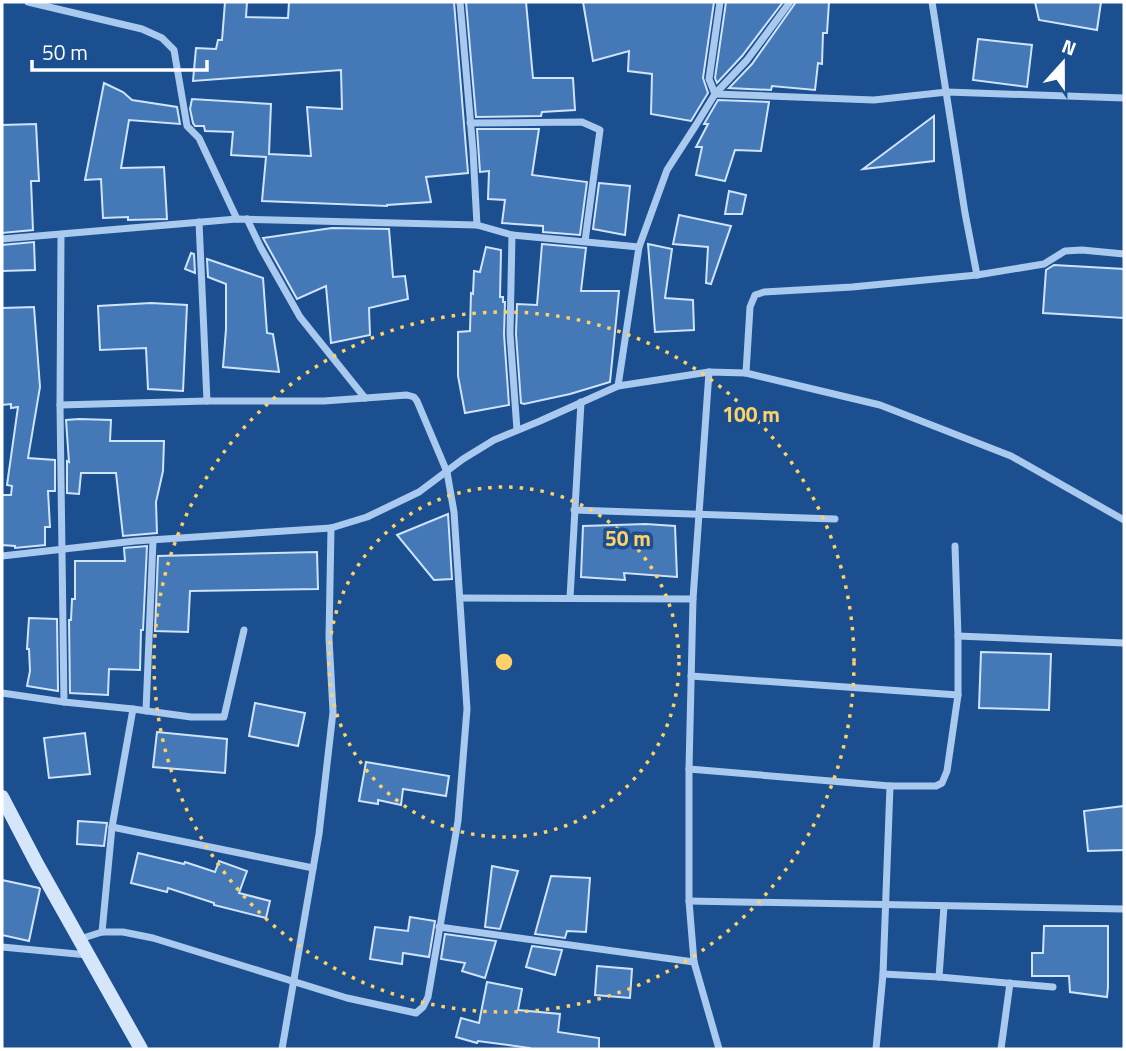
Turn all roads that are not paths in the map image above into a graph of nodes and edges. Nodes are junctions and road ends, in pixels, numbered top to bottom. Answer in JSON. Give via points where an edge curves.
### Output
{"nodes":[{"id":1,"x":28,"y":2,"type":"edge"},
{"id":2,"x":460,"y":2,"type":"edge"},
{"id":3,"x":720,"y":2,"type":"edge"},
{"id":4,"x":790,"y":2,"type":"edge"},
{"id":5,"x":932,"y":2,"type":"edge"},
{"id":6,"x":947,"y":92,"type":"junction"},
{"id":7,"x":715,"y":94,"type":"junction"},
{"id":8,"x":1124,"y":98,"type":"edge"},
{"id":9,"x":470,"y":123,"type":"junction"},
{"id":10,"x":237,"y":219,"type":"junction"},
{"id":11,"x":247,"y":219,"type":"junction"},
{"id":12,"x":200,"y":222,"type":"junction"},
{"id":13,"x":477,"y":225,"type":"junction"},
{"id":14,"x":61,"y":235,"type":"junction"},
{"id":15,"x":512,"y":235,"type":"junction"},
{"id":16,"x":2,"y":239,"type":"edge"},
{"id":17,"x":584,"y":241,"type":"junction"},
{"id":18,"x":639,"y":247,"type":"junction"},
{"id":19,"x":1124,"y":254,"type":"edge"},
{"id":20,"x":977,"y":275,"type":"junction"},
{"id":21,"x":709,"y":372,"type":"junction"},
{"id":22,"x":746,"y":373,"type":"junction"},
{"id":23,"x":618,"y":386,"type":"junction"},
{"id":24,"x":365,"y":398,"type":"junction"},
{"id":25,"x":207,"y":401,"type":"junction"},
{"id":26,"x":581,"y":402,"type":"junction"},
{"id":27,"x":60,"y":405,"type":"junction"},
{"id":28,"x":517,"y":430,"type":"junction"},
{"id":29,"x":447,"y":472,"type":"junction"},
{"id":30,"x":574,"y":510,"type":"junction"},
{"id":31,"x":699,"y":515,"type":"junction"},
{"id":32,"x":835,"y":519,"type":"dead end"},
{"id":33,"x":1124,"y":520,"type":"edge"},
{"id":34,"x":331,"y":527,"type":"junction"},
{"id":35,"x":153,"y":540,"type":"junction"},
{"id":36,"x":955,"y":547,"type":"dead end"},
{"id":37,"x":63,"y":548,"type":"junction"},
{"id":38,"x":2,"y":556,"type":"edge"},
{"id":39,"x":461,"y":598,"type":"junction"},
{"id":40,"x":570,"y":598,"type":"junction"},
{"id":41,"x":694,"y":599,"type":"junction"},
{"id":42,"x":244,"y":630,"type":"dead end"},
{"id":43,"x":958,"y":636,"type":"junction"},
{"id":44,"x":1124,"y":643,"type":"edge"},
{"id":45,"x":691,"y":676,"type":"junction"},
{"id":46,"x":2,"y":693,"type":"edge"},
{"id":47,"x":958,"y":695,"type":"junction"},
{"id":48,"x":64,"y":702,"type":"junction"},
{"id":49,"x":133,"y":709,"type":"junction"},
{"id":50,"x":146,"y":710,"type":"junction"},
{"id":51,"x":689,"y":769,"type":"junction"},
{"id":52,"x":890,"y":786,"type":"junction"},
{"id":53,"x":2,"y":797,"type":"edge"},
{"id":54,"x":112,"y":827,"type":"junction"},
{"id":55,"x":313,"y":868,"type":"junction"},
{"id":56,"x":689,"y":901,"type":"junction"},
{"id":57,"x":886,"y":906,"type":"junction"},
{"id":58,"x":944,"y":906,"type":"junction"},
{"id":59,"x":1124,"y":909,"type":"edge"},
{"id":60,"x":439,"y":927,"type":"junction"},
{"id":61,"x":102,"y":932,"type":"junction"},
{"id":62,"x":79,"y":939,"type":"junction"},
{"id":63,"x":2,"y":947,"type":"edge"},
{"id":64,"x":88,"y":955,"type":"junction"},
{"id":65,"x":694,"y":962,"type":"junction"},
{"id":66,"x":883,"y":974,"type":"junction"},
{"id":67,"x":939,"y":977,"type":"junction"},
{"id":68,"x":293,"y":981,"type":"junction"},
{"id":69,"x":1010,"y":983,"type":"junction"},
{"id":70,"x":1053,"y":987,"type":"dead end"},
{"id":71,"x":141,"y":1049,"type":"edge"},
{"id":72,"x":282,"y":1049,"type":"edge"},
{"id":73,"x":719,"y":1049,"type":"edge"},
{"id":74,"x":876,"y":1049,"type":"edge"},
{"id":75,"x":1001,"y":1049,"type":"edge"}],
"edges":[{"from":1,"to":10,"type":"street","via":[[142,29],[174,50],[187,126],[199,138]]},
{"from":2,"to":9,"type":"street"},
{"from":3,"to":7,"type":"street","via":[[709,79]]},
{"from":4,"to":7,"type":"street"},
{"from":5,"to":6,"type":"street"},
{"from":6,"to":7,"type":"street","via":[[874,100]]},
{"from":6,"to":8,"type":"street"},
{"from":6,"to":20,"type":"street"},
{"from":7,"to":18,"type":"street","via":[[667,170]]},
{"from":9,"to":13,"type":"street"},
{"from":9,"to":17,"type":"street","via":[[582,122],[600,130]]},
{"from":10,"to":11,"type":"street"},
{"from":10,"to":12,"type":"street"},
{"from":11,"to":13,"type":"street"},
{"from":11,"to":24,"type":"street","via":[[300,317]]},
{"from":12,"to":14,"type":"street"},
{"from":12,"to":25,"type":"street"},
{"from":13,"to":15,"type":"street"},
{"from":14,"to":16,"type":"street"},
{"from":14,"to":27,"type":"street"},
{"from":15,"to":17,"type":"street"},
{"from":15,"to":28,"type":"street","via":[[509,334]]},
{"from":17,"to":18,"type":"street"},
{"from":18,"to":23,"type":"street"},
{"from":19,"to":20,"type":"street","via":[[1065,251],[1044,264]]},
{"from":20,"to":22,"type":"street","via":[[755,295],[750,307]]},
{"from":21,"to":22,"type":"street"},
{"from":21,"to":23,"type":"street"},
{"from":21,"to":31,"type":"street"},
{"from":22,"to":33,"type":"street","via":[[880,405],[1011,456]]},
{"from":23,"to":26,"type":"street"},
{"from":24,"to":25,"type":"street"},
{"from":24,"to":29,"type":"street","via":[[414,397]]},
{"from":25,"to":27,"type":"street"},
{"from":26,"to":28,"type":"street"},
{"from":26,"to":30,"type":"street"},
{"from":27,"to":37,"type":"street"},
{"from":28,"to":29,"type":"street"},
{"from":29,"to":34,"type":"street","via":[[419,492],[368,517]]},
{"from":29,"to":39,"type":"street"},
{"from":30,"to":31,"type":"street"},
{"from":30,"to":40,"type":"street"},
{"from":31,"to":32,"type":"street"},
{"from":31,"to":41,"type":"street"},
{"from":34,"to":35,"type":"street"},
{"from":34,"to":55,"type":"street","via":[[332,712]]},
{"from":35,"to":37,"type":"street"},
{"from":35,"to":50,"type":"street"},
{"from":36,"to":43,"type":"street"},
{"from":37,"to":38,"type":"street"},
{"from":37,"to":48,"type":"street"},
{"from":39,"to":40,"type":"street"},
{"from":39,"to":60,"type":"street","via":[[467,709],[458,821]]},
{"from":40,"to":41,"type":"street"},
{"from":41,"to":45,"type":"street"},
{"from":42,"to":50,"type":"street","via":[[224,717]]},
{"from":43,"to":44,"type":"street"},
{"from":43,"to":47,"type":"street"},
{"from":45,"to":47,"type":"street"},
{"from":45,"to":51,"type":"street"},
{"from":46,"to":48,"type":"street"},
{"from":47,"to":52,"type":"street","via":[[942,783]]},
{"from":48,"to":49,"type":"street"},
{"from":49,"to":50,"type":"street"},
{"from":49,"to":54,"type":"street"},
{"from":51,"to":52,"type":"street"},
{"from":51,"to":56,"type":"street"},
{"from":52,"to":57,"type":"street"},
{"from":53,"to":62,"type":"street"},
{"from":54,"to":55,"type":"street"},
{"from":54,"to":61,"type":"street"},
{"from":55,"to":68,"type":"street"},
{"from":56,"to":57,"type":"street"},
{"from":56,"to":65,"type":"street"},
{"from":57,"to":58,"type":"street"},
{"from":57,"to":66,"type":"street"},
{"from":58,"to":59,"type":"street"},
{"from":58,"to":67,"type":"street"},
{"from":60,"to":65,"type":"street"},
{"from":60,"to":68,"type":"street","via":[[428,997],[416,1013]]},
{"from":61,"to":62,"type":"street"},
{"from":61,"to":68,"type":"street","via":[[153,938]]},
{"from":62,"to":64,"type":"street"},
{"from":63,"to":64,"type":"street"},
{"from":64,"to":71,"type":"street"},
{"from":65,"to":73,"type":"street"},
{"from":66,"to":67,"type":"street"},
{"from":66,"to":74,"type":"street"},
{"from":67,"to":69,"type":"street"},
{"from":68,"to":72,"type":"street"},
{"from":69,"to":70,"type":"street"},
{"from":69,"to":75,"type":"street"}]}
